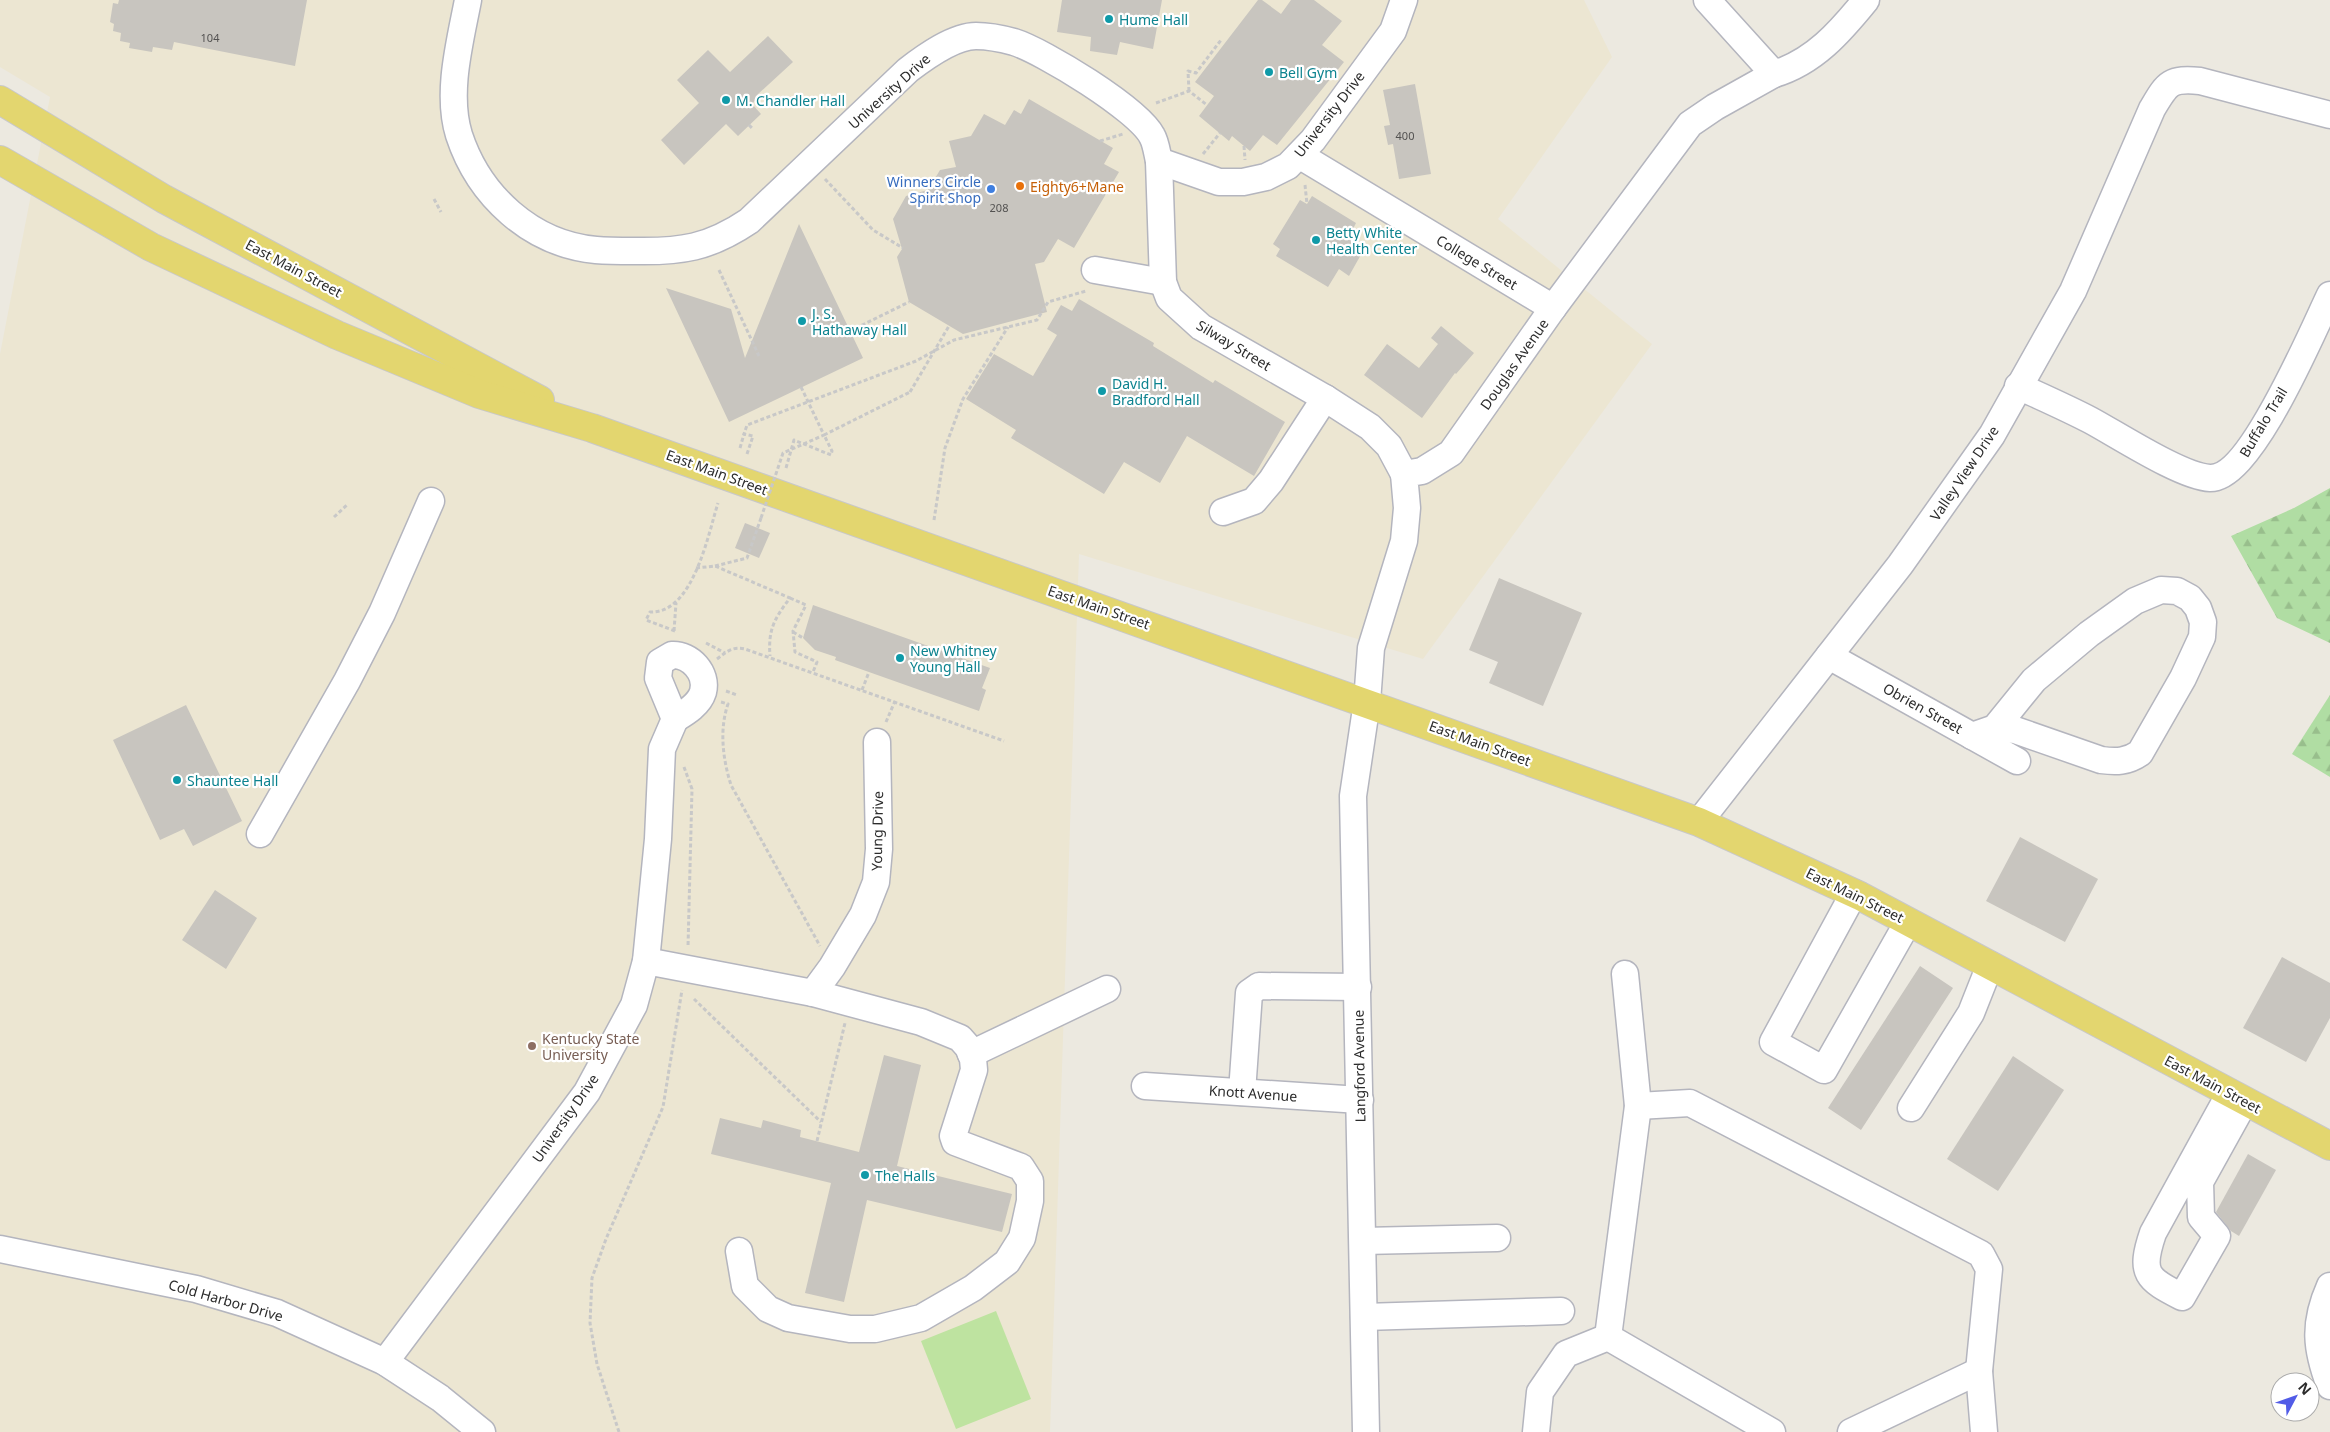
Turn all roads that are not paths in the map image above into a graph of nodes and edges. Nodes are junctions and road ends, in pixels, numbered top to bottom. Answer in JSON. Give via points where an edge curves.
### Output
{"nodes":[{"id":1,"x":468,"y":0,"type":"edge"},
{"id":2,"x":1404,"y":0,"type":"edge"},
{"id":3,"x":1707,"y":0,"type":"edge"},
{"id":4,"x":1866,"y":0,"type":"edge"},
{"id":5,"x":1774,"y":74,"type":"junction"},
{"id":6,"x":0,"y":100,"type":"edge"},
{"id":7,"x":2330,"y":115,"type":"edge"},
{"id":8,"x":1299,"y":155,"type":"junction"},
{"id":9,"x":0,"y":160,"type":"edge"},
{"id":10,"x":1159,"y":162,"type":"junction"},
{"id":11,"x":1091,"y":280,"type":"road end"},
{"id":12,"x":1163,"y":282,"type":"junction"},
{"id":13,"x":2330,"y":295,"type":"edge"},
{"id":14,"x":1553,"y":308,"type":"junction"},
{"id":15,"x":2018,"y":386,"type":"junction"},
{"id":16,"x":1325,"y":398,"type":"junction"},
{"id":17,"x":592,"y":428,"type":"junction"},
{"id":18,"x":1404,"y":474,"type":"junction"},
{"id":19,"x":431,"y":501,"type":"dead end"},
{"id":20,"x":1223,"y":512,"type":"dead end"},
{"id":21,"x":1829,"y":656,"type":"junction"},
{"id":22,"x":1367,"y":702,"type":"junction"},
{"id":23,"x":675,"y":719,"type":"junction"},
{"id":24,"x":1983,"y":732,"type":"junction"},
{"id":25,"x":878,"y":742,"type":"dead end"},
{"id":26,"x":2017,"y":761,"type":"dead end"},
{"id":27,"x":1699,"y":822,"type":"junction"},
{"id":28,"x":260,"y":834,"type":"dead end"},
{"id":29,"x":1854,"y":893,"type":"junction"},
{"id":30,"x":1908,"y":922,"type":"junction"},
{"id":31,"x":646,"y":961,"type":"junction"},
{"id":32,"x":1990,"y":965,"type":"junction"},
{"id":33,"x":1624,"y":974,"type":"dead end"},
{"id":34,"x":1358,"y":987,"type":"junction"},
{"id":35,"x":1107,"y":989,"type":"dead end"},
{"id":36,"x":813,"y":993,"type":"junction"},
{"id":37,"x":972,"y":1062,"type":"junction"},
{"id":38,"x":1145,"y":1086,"type":"dead end"},
{"id":39,"x":1242,"y":1092,"type":"junction"},
{"id":40,"x":2237,"y":1097,"type":"junction"},
{"id":41,"x":1360,"y":1100,"type":"junction"},
{"id":42,"x":1638,"y":1106,"type":"junction"},
{"id":43,"x":1911,"y":1108,"type":"dead end"},
{"id":44,"x":2330,"y":1146,"type":"edge"},
{"id":45,"x":1497,"y":1238,"type":"dead end"},
{"id":46,"x":1363,"y":1241,"type":"junction"},
{"id":47,"x":0,"y":1249,"type":"edge"},
{"id":48,"x":739,"y":1251,"type":"dead end"},
{"id":49,"x":2330,"y":1286,"type":"edge"},
{"id":50,"x":1561,"y":1311,"type":"dead end"},
{"id":51,"x":1364,"y":1317,"type":"junction"},
{"id":52,"x":1608,"y":1337,"type":"junction"},
{"id":53,"x":385,"y":1362,"type":"junction"},
{"id":54,"x":1978,"y":1371,"type":"junction"},
{"id":55,"x":2330,"y":1386,"type":"edge"},
{"id":56,"x":482,"y":1432,"type":"edge"},
{"id":57,"x":1366,"y":1432,"type":"edge"},
{"id":58,"x":1536,"y":1432,"type":"edge"},
{"id":59,"x":1772,"y":1432,"type":"edge"},
{"id":60,"x":1851,"y":1432,"type":"edge"},
{"id":61,"x":1984,"y":1432,"type":"edge"}],
"edges":[{"from":1,"to":10,"type":"street","name":"University Drive","via":[[457,58],[455,102],[459,133],[470,163],[497,202],[521,223],[549,239],[595,250],[674,252],[726,236],[761,211],[908,70],[932,52],[974,36],[1013,42],[1049,58],[1107,96],[1134,116],[1152,136]]},
{"from":2,"to":8,"type":"street","name":"University Drive","via":[[1393,31]]},
{"from":3,"to":5,"type":"street"},
{"from":4,"to":5,"type":"street","name":"Douglas Avenue","via":[[1842,30],[1818,51],[1792,68]]},
{"from":5,"to":14,"type":"street","name":"Douglas Avenue","via":[[1715,106],[1690,124]]},
{"from":6,"to":17,"type":"main road","name":"East Main Street","via":[[164,199]]},
{"from":7,"to":15,"type":"street","name":"Valley View Drive","via":[[2200,81],[2180,79],[2166,86],[2152,109],[2073,291]]},
{"from":8,"to":10,"type":"street","name":"University Drive","via":[[1288,166],[1266,178],[1243,182],[1219,182]]},
{"from":8,"to":14,"type":"street","name":"College Street"},
{"from":9,"to":17,"type":"main road","name":"East Main Street","via":[[151,248],[329,331],[479,394]]},
{"from":10,"to":12,"type":"street","name":"Silway Street"},
{"from":11,"to":12,"type":"street"},
{"from":12,"to":16,"type":"street","name":"Silway Street","via":[[1169,298],[1200,327]]},
{"from":13,"to":15,"type":"street","name":"Buffalo Trail","via":[[2274,409],[2243,458],[2229,471],[2212,478],[2190,474],[2088,419]]},
{"from":14,"to":18,"type":"street","name":"Douglas Avenue","via":[[1452,453],[1422,471]]},
{"from":15,"to":21,"type":"street","name":"Valley View Drive","via":[[1992,435],[1900,565]]},
{"from":16,"to":18,"type":"street","name":"Silway Street","via":[[1370,427],[1389,446]]},
{"from":16,"to":20,"type":"street","via":[[1271,481],[1254,501]]},
{"from":17,"to":22,"type":"main road","name":"East Main Street"},
{"from":18,"to":22,"type":"street","via":[[1407,508],[1404,541],[1371,648]]},
{"from":19,"to":28,"type":"street","via":[[382,613]]},
{"from":21,"to":24,"type":"street","name":"Obrien Street"},
{"from":21,"to":27,"type":"street","name":"Valley View Drive"},
{"from":22,"to":27,"type":"main road","name":"East Main Street"},
{"from":22,"to":34,"type":"street","name":"Langford Avenue","via":[[1353,796]]},
{"from":23,"to":23,"type":"street","via":[[692,708],[702,681],[683,640],[660,662],[658,670],[658,678]]},
{"from":23,"to":31,"type":"street","name":"University Drive","via":[[662,749],[658,839]]},
{"from":24,"to":24,"type":"street","via":[[2015,730],[2101,760],[2130,760],[2140,753],[2183,678],[2202,637],[2203,622],[2198,608],[2190,598],[2161,590],[2136,601],[2089,634],[2034,680]]},
{"from":24,"to":26,"type":"street","name":"Obrien Street"},
{"from":25,"to":36,"type":"street","name":"Young Drive","via":[[879,849],[876,882],[863,915]]},
{"from":27,"to":29,"type":"main road","name":"East Main Street"},
{"from":29,"to":30,"type":"main road","name":"East Main Street"},
{"from":29,"to":30,"type":"street","via":[[1773,1042],[1824,1070]]},
{"from":30,"to":32,"type":"main road","name":"East Main Street"},
{"from":31,"to":36,"type":"street"},
{"from":31,"to":53,"type":"street","name":"University Drive","via":[[634,1006],[587,1092]]},
{"from":32,"to":40,"type":"main road","name":"East Main Street"},
{"from":32,"to":43,"type":"street","via":[[1971,1013]]},
{"from":33,"to":42,"type":"street"},
{"from":34,"to":39,"type":"street","via":[[1259,986],[1249,993]]},
{"from":34,"to":41,"type":"street","name":"Langford Avenue"},
{"from":35,"to":37,"type":"street"},
{"from":36,"to":37,"type":"street","via":[[945,1031],[960,1038],[968,1047]]},
{"from":37,"to":48,"type":"street","via":[[953,1136],[955,1142],[1021,1167],[1030,1181],[1030,1201],[1022,1238],[1007,1262],[973,1288],[921,1318],[875,1329],[850,1329],[788,1318],[768,1309],[745,1286]]},
{"from":38,"to":39,"type":"street","name":"Knott Avenue"},
{"from":39,"to":41,"type":"street","name":"Knott Avenue"},
{"from":40,"to":40,"type":"street","via":[[2153,1233],[2148,1249],[2149,1276],[2155,1284],[2182,1297],[2217,1236],[2201,1217],[2200,1182]]},
{"from":40,"to":44,"type":"main road","name":"East Main Street"},
{"from":41,"to":46,"type":"street","name":"Langford Avenue"},
{"from":42,"to":52,"type":"street"},
{"from":42,"to":54,"type":"street","via":[[1690,1103],[1981,1254],[1989,1268]]},
{"from":45,"to":46,"type":"street"},
{"from":46,"to":51,"type":"street","name":"Langford Avenue"},
{"from":47,"to":53,"type":"street","name":"Cold Harbor Drive","via":[[196,1289],[277,1313]]},
{"from":49,"to":55,"type":"street","via":[[2322,1309],[2317,1342]]},
{"from":50,"to":51,"type":"street"},
{"from":51,"to":57,"type":"street","name":"Langford Avenue"},
{"from":52,"to":58,"type":"street","via":[[1566,1354],[1540,1392]]},
{"from":52,"to":59,"type":"street"},
{"from":53,"to":56,"type":"street","name":"Cold Harbor Drive","via":[[440,1398]]},
{"from":54,"to":60,"type":"street"},
{"from":54,"to":61,"type":"street"}]}
